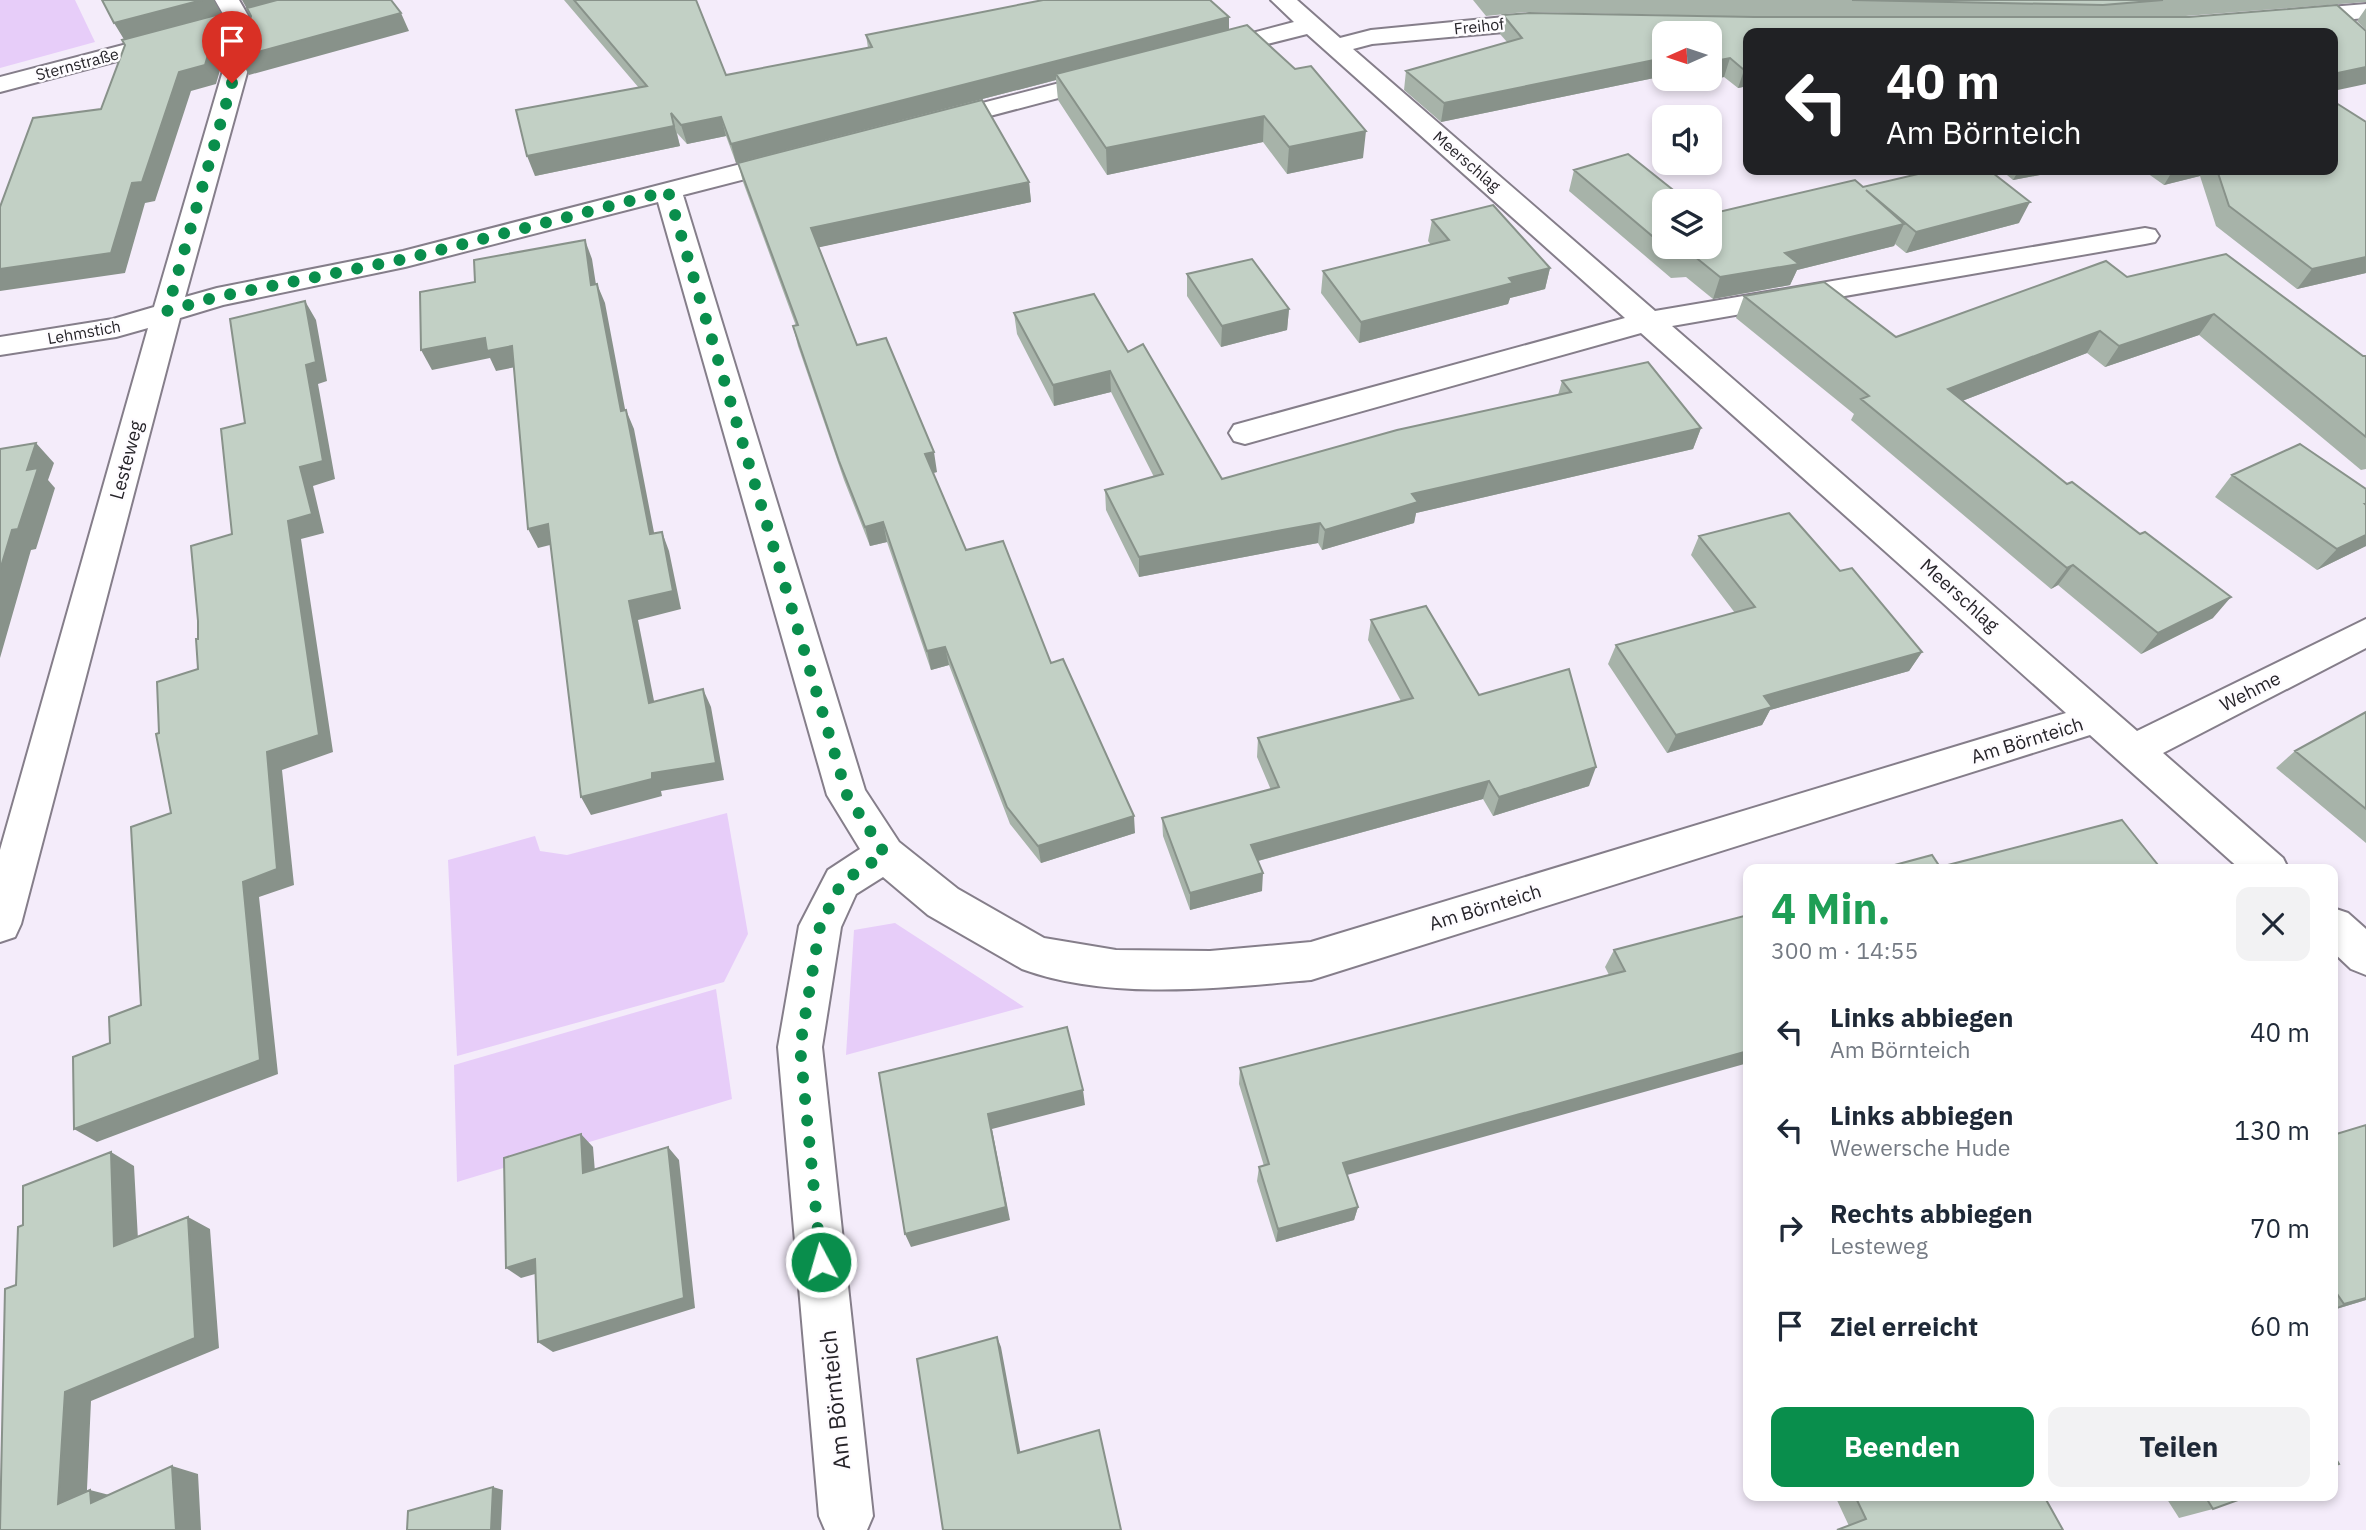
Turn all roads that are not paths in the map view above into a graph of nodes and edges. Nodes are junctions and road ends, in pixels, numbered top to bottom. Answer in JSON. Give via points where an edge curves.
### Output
{"nodes":[{"id":1,"x":1283,"y":0,"type":"edge"},
{"id":2,"x":2366,"y":11,"type":"edge"},
{"id":3,"x":2332,"y":14,"type":"junction"},
{"id":4,"x":230,"y":19,"type":"edge"},
{"id":5,"x":2266,"y":19,"type":"edge"},
{"id":6,"x":1580,"y":22,"type":"edge"},
{"id":7,"x":1312,"y":25,"type":"junction"},
{"id":8,"x":2358,"y":38,"type":"edge"},
{"id":9,"x":1336,"y":46,"type":"junction"},
{"id":10,"x":1191,"y":56,"type":"edge"},
{"id":11,"x":1124,"y":74,"type":"edge"},
{"id":12,"x":0,"y":85,"type":"edge"},
{"id":13,"x":909,"y":129,"type":"edge"},
{"id":14,"x":815,"y":153,"type":"edge"},
{"id":15,"x":668,"y":191,"type":"junction"},
{"id":16,"x":2146,"y":236,"type":"dead end"},
{"id":17,"x":167,"y":311,"type":"junction"},
{"id":18,"x":1650,"y":321,"type":"junction"},
{"id":19,"x":0,"y":346,"type":"edge"},
{"id":20,"x":1245,"y":433,"type":"dead end"},
{"id":21,"x":2366,"y":632,"type":"edge"},
{"id":22,"x":2098,"y":718,"type":"junction"},
{"id":23,"x":2134,"y":750,"type":"junction"},
{"id":24,"x":885,"y":854,"type":"junction"},
{"id":25,"x":2262,"y":864,"type":"edge"},
{"id":26,"x":0,"y":924,"type":"edge"},
{"id":27,"x":2338,"y":931,"type":"edge"},
{"id":28,"x":2366,"y":956,"type":"edge"},
{"id":29,"x":846,"y":1516,"type":"dead end"}],
"edges":[{"from":1,"to":7,"type":"street","name":"Meerschlag"},
{"from":2,"to":3,"type":"street"},
{"from":3,"to":5,"type":"street"},
{"from":3,"to":8,"type":"street"},
{"from":4,"to":12,"type":"street","name":"Sternstraße"},
{"from":4,"to":17,"type":"street","name":"Lesteweg","via":[[246,33]]},
{"from":6,"to":9,"type":"street","name":"Freihof","via":[[1512,23],[1371,37]]},
{"from":7,"to":9,"type":"street","name":"Meerschlag"},
{"from":7,"to":10,"type":"street"},
{"from":9,"to":18,"type":"street","name":"Meerschlag"},
{"from":11,"to":13,"type":"street"},
{"from":14,"to":15,"type":"street","name":"Lehmstich"},
{"from":15,"to":17,"type":"street","name":"Lehmstich","via":[[405,259]]},
{"from":15,"to":24,"type":"street","name":"Am Börnteich","via":[[847,795]]},
{"from":16,"to":18,"type":"street"},
{"from":17,"to":19,"type":"street","name":"Lehmstich","via":[[116,328]]},
{"from":17,"to":26,"type":"street","name":"Lesteweg"},
{"from":18,"to":20,"type":"street"},
{"from":18,"to":22,"type":"street","name":"Meerschlag"},
{"from":21,"to":23,"type":"street","name":"Wehme"},
{"from":22,"to":23,"type":"street","name":"Meerschlag"},
{"from":22,"to":24,"type":"street","name":"Am Börnteich","via":[[1311,961],[1210,970],[1143,970],[1037,956],[943,902]]},
{"from":23,"to":25,"type":"street","name":"Meerschlag"},
{"from":24,"to":29,"type":"street","name":"Am Börnteich","via":[[842,882],[820,926],[800,1047]]},
{"from":27,"to":28,"type":"street"}]}
